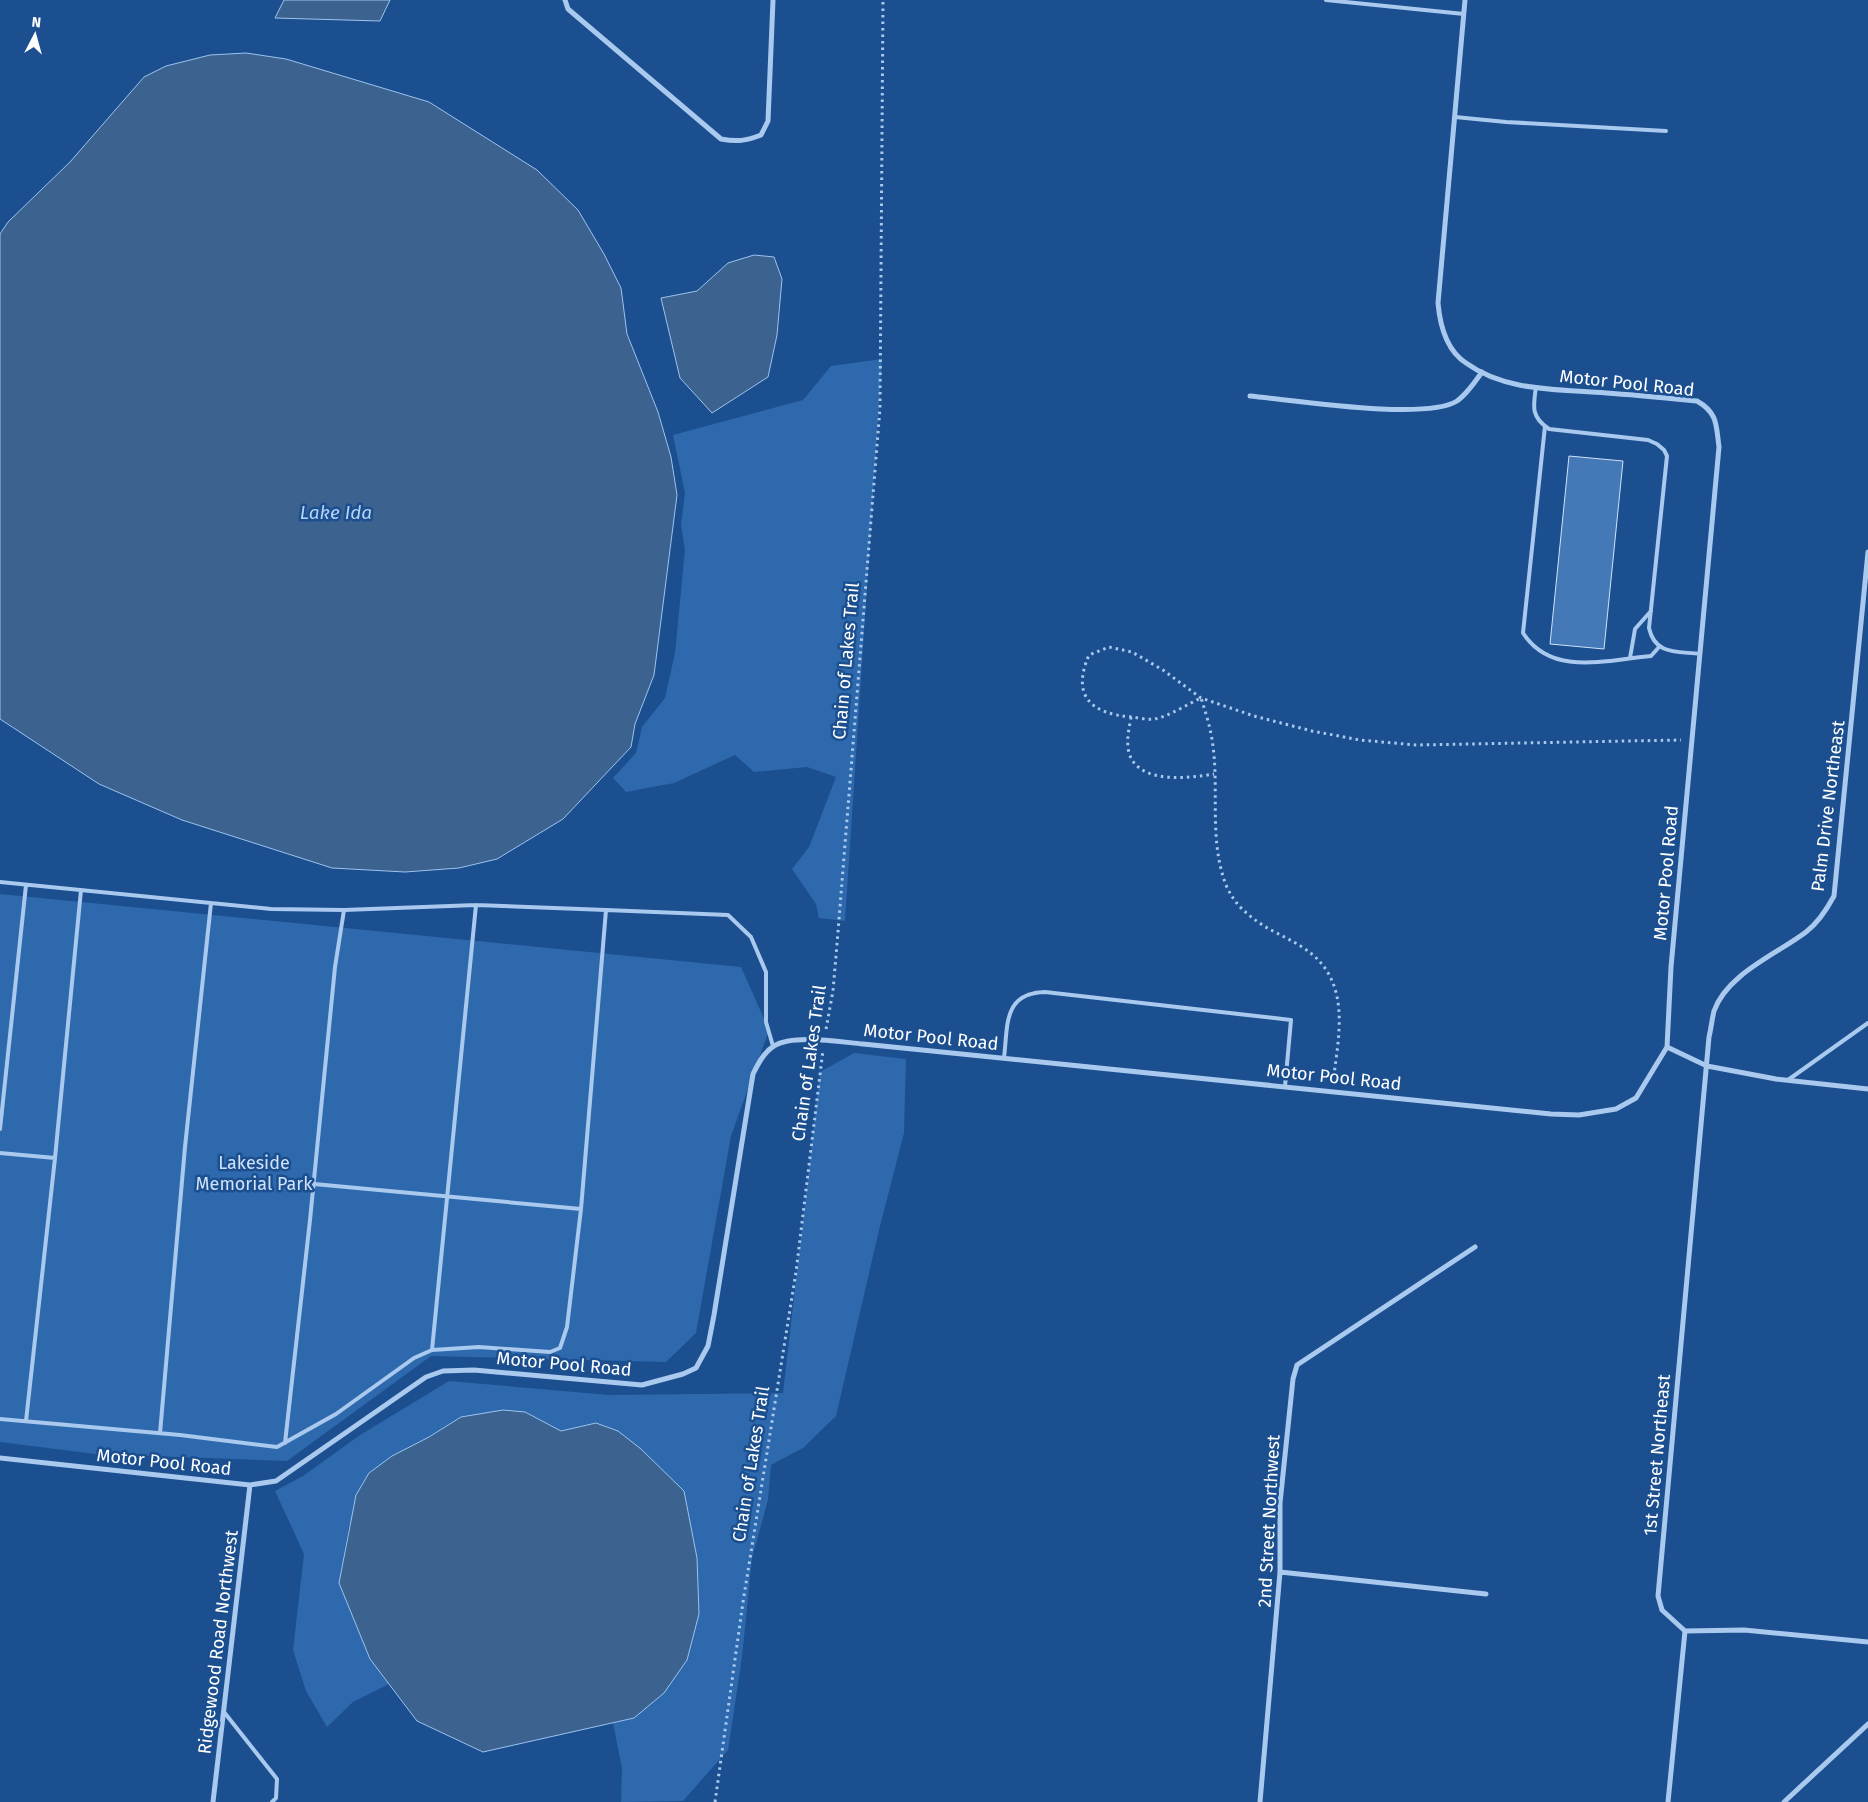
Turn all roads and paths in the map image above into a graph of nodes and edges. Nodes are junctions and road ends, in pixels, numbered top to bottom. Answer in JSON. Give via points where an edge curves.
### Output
{"nodes":[{"id":1,"x":565,"y":0,"type":"edge"},
{"id":2,"x":773,"y":0,"type":"edge"},
{"id":3,"x":883,"y":0,"type":"edge"},
{"id":4,"x":1326,"y":0,"type":"edge"},
{"id":5,"x":1465,"y":0,"type":"edge"},
{"id":6,"x":1464,"y":14,"type":"junction"},
{"id":7,"x":1455,"y":117,"type":"junction"},
{"id":8,"x":1666,"y":131,"type":"dead end"},
{"id":9,"x":1482,"y":372,"type":"junction"},
{"id":10,"x":1536,"y":387,"type":"junction"},
{"id":11,"x":1250,"y":396,"type":"dead end"},
{"id":12,"x":1545,"y":426,"type":"junction"},
{"id":13,"x":1868,"y":552,"type":"edge"},
{"id":14,"x":1651,"y":611,"type":"junction"},
{"id":15,"x":1659,"y":647,"type":"junction"},
{"id":16,"x":1700,"y":654,"type":"junction"},
{"id":17,"x":1630,"y":658,"type":"junction"},
{"id":18,"x":1201,"y":698,"type":"junction"},
{"id":19,"x":1132,"y":717,"type":"junction"},
{"id":20,"x":1692,"y":740,"type":"junction"},
{"id":21,"x":1214,"y":774,"type":"junction"},
{"id":22,"x":0,"y":882,"type":"edge"},
{"id":23,"x":26,"y":884,"type":"junction"},
{"id":24,"x":82,"y":890,"type":"junction"},
{"id":25,"x":211,"y":903,"type":"junction"},
{"id":26,"x":476,"y":905,"type":"junction"},
{"id":27,"x":344,"y":910,"type":"junction"},
{"id":28,"x":606,"y":910,"type":"junction"},
{"id":29,"x":1868,"y":1023,"type":"edge"},
{"id":30,"x":824,"y":1040,"type":"junction"},
{"id":31,"x":773,"y":1046,"type":"junction"},
{"id":32,"x":1667,"y":1047,"type":"junction"},
{"id":33,"x":1004,"y":1058,"type":"junction"},
{"id":34,"x":1707,"y":1066,"type":"junction"},
{"id":35,"x":1788,"y":1080,"type":"junction"},
{"id":36,"x":1285,"y":1086,"type":"junction"},
{"id":37,"x":1868,"y":1089,"type":"edge"},
{"id":38,"x":1332,"y":1091,"type":"junction"},
{"id":39,"x":2,"y":1092,"type":"edge"},
{"id":40,"x":1704,"y":1099,"type":"joint"},
{"id":41,"x":0,"y":1130,"type":"edge"},
{"id":42,"x":0,"y":1153,"type":"edge"},
{"id":43,"x":55,"y":1158,"type":"junction"},
{"id":44,"x":314,"y":1184,"type":"junction"},
{"id":45,"x":447,"y":1198,"type":"junction"},
{"id":46,"x":580,"y":1209,"type":"junction"},
{"id":47,"x":1475,"y":1247,"type":"dead end"},
{"id":48,"x":432,"y":1350,"type":"junction"},
{"id":49,"x":0,"y":1420,"type":"edge"},
{"id":50,"x":26,"y":1421,"type":"junction"},
{"id":51,"x":160,"y":1433,"type":"junction"},
{"id":52,"x":285,"y":1443,"type":"junction"},
{"id":53,"x":0,"y":1458,"type":"edge"},
{"id":54,"x":250,"y":1485,"type":"junction"},
{"id":55,"x":1280,"y":1572,"type":"junction"},
{"id":56,"x":1486,"y":1594,"type":"dead end"},
{"id":57,"x":1685,"y":1631,"type":"junction"},
{"id":58,"x":1868,"y":1642,"type":"edge"},
{"id":59,"x":224,"y":1712,"type":"junction"},
{"id":60,"x":1868,"y":1724,"type":"edge"},
{"id":61,"x":213,"y":1802,"type":"edge"},
{"id":62,"x":272,"y":1802,"type":"edge"},
{"id":63,"x":715,"y":1802,"type":"edge"},
{"id":64,"x":1260,"y":1802,"type":"edge"},
{"id":65,"x":1668,"y":1802,"type":"edge"},
{"id":66,"x":1784,"y":1802,"type":"edge"}],
"edges":[{"from":1,"to":2,"type":"street","via":[[568,9],[721,139],[734,142],[744,142],[761,134],[768,121]]},
{"from":3,"to":30,"type":"path","name":"Chain of Lakes Trail","via":[[880,408],[833,991]]},
{"from":4,"to":6,"type":"lane"},
{"from":5,"to":6,"type":"street","name":"Motor Pool Road"},
{"from":6,"to":7,"type":"street","name":"Motor Pool Road"},
{"from":7,"to":8,"type":"lane"},
{"from":7,"to":9,"type":"street","name":"Motor Pool Road","via":[[1438,303],[1447,341],[1465,363]]},
{"from":9,"to":10,"type":"street","name":"Motor Pool Road","via":[[1500,381]]},
{"from":9,"to":11,"type":"street","via":[[1456,402],[1427,410]]},
{"from":10,"to":12,"type":"lane","via":[[1535,415]]},
{"from":10,"to":16,"type":"street","name":"Motor Pool Road","via":[[1697,401],[1710,408],[1716,424],[1718,447]]},
{"from":12,"to":14,"type":"lane","via":[[1565,433],[1648,440],[1664,450]]},
{"from":12,"to":17,"type":"lane","via":[[1523,633],[1544,655],[1564,662]]},
{"from":13,"to":34,"type":"street","name":"Palm Drive Northeast","via":[[1834,896],[1824,914],[1807,932],[1745,973],[1724,994],[1715,1010]]},
{"from":14,"to":15,"type":"lane","via":[[1649,628],[1652,641]]},
{"from":14,"to":17,"type":"lane","via":[[1634,629]]},
{"from":15,"to":16,"type":"lane"},
{"from":15,"to":17,"type":"lane","via":[[1650,656]]},
{"from":16,"to":20,"type":"street","name":"Motor Pool Road"},
{"from":18,"to":19,"type":"path","via":[[1154,719]]},
{"from":18,"to":19,"type":"path","via":[[1132,652],[1109,646],[1088,655],[1082,669],[1081,685],[1086,699],[1112,716]]},
{"from":18,"to":20,"type":"path","via":[[1312,731],[1360,740],[1416,745]]},
{"from":18,"to":21,"type":"path","via":[[1213,746]]},
{"from":19,"to":21,"type":"path","via":[[1127,741],[1129,754],[1137,765],[1150,773],[1168,777]]},
{"from":20,"to":32,"type":"street","name":"Motor Pool Road","via":[[1671,967]]},
{"from":21,"to":38,"type":"path","via":[[1218,861],[1235,903],[1251,917],[1312,954],[1336,987],[1339,1028]]},
{"from":22,"to":23,"type":"lane"},
{"from":23,"to":24,"type":"lane"},
{"from":23,"to":39,"type":"lane"},
{"from":24,"to":25,"type":"lane"},
{"from":24,"to":43,"type":"lane"},
{"from":25,"to":27,"type":"lane","via":[[271,909]]},
{"from":25,"to":51,"type":"lane","via":[[185,1147]]},
{"from":26,"to":27,"type":"lane"},
{"from":26,"to":28,"type":"lane"},
{"from":26,"to":45,"type":"lane"},
{"from":27,"to":44,"type":"lane","via":[[335,967]]},
{"from":28,"to":31,"type":"lane","via":[[728,916],[751,937],[766,972],[766,1022]]},
{"from":28,"to":46,"type":"lane"},
{"from":29,"to":35,"type":"lane"},
{"from":30,"to":31,"type":"street","name":"Motor Pool Road","via":[[787,1041]]},
{"from":30,"to":33,"type":"street","name":"Motor Pool Road"},
{"from":30,"to":63,"type":"path","name":"Chain of Lakes Trail","via":[[796,1272],[743,1602]]},
{"from":31,"to":54,"type":"street","name":"Motor Pool Road","via":[[753,1074],[708,1346],[696,1368],[642,1384],[474,1370],[443,1371],[426,1377],[276,1481]]},
{"from":32,"to":34,"type":"street"},
{"from":32,"to":38,"type":"street","name":"Motor Pool Road","via":[[1636,1098],[1616,1109],[1593,1114],[1551,1114]]},
{"from":33,"to":36,"type":"street","name":"Motor Pool Road"},
{"from":33,"to":36,"type":"lane","via":[[1013,1003],[1032,992],[1045,992],[1291,1020]]},
{"from":34,"to":35,"type":"street"},
{"from":34,"to":40,"type":"street","name":"Palm Drive Northeast"},
{"from":35,"to":37,"type":"street"},
{"from":36,"to":38,"type":"street","name":"Motor Pool Road"},
{"from":39,"to":41,"type":"lane"},
{"from":40,"to":57,"type":"street","name":"1st Street Northeast","via":[[1658,1596],[1662,1610]]},
{"from":42,"to":43,"type":"lane"},
{"from":43,"to":50,"type":"lane"},
{"from":44,"to":45,"type":"lane"},
{"from":44,"to":52,"type":"lane"},
{"from":45,"to":46,"type":"lane"},
{"from":45,"to":48,"type":"lane"},
{"from":46,"to":48,"type":"lane","via":[[567,1327],[560,1348],[550,1352],[479,1347]]},
{"from":47,"to":55,"type":"street","name":"2nd Street Northwest","via":[[1297,1365],[1280,1503]]},
{"from":48,"to":52,"type":"lane","via":[[414,1358],[336,1414]]},
{"from":49,"to":50,"type":"lane"},
{"from":50,"to":51,"type":"lane"},
{"from":51,"to":52,"type":"lane","via":[[277,1448]]},
{"from":53,"to":54,"type":"street","name":"Motor Pool Road"},
{"from":54,"to":59,"type":"street","name":"Ridgewood Road Northwest"},
{"from":55,"to":56,"type":"street"},
{"from":55,"to":64,"type":"street","name":"2nd Street Northwest"},
{"from":57,"to":58,"type":"street","via":[[1744,1630]]},
{"from":57,"to":65,"type":"street"},
{"from":59,"to":61,"type":"street","name":"Ridgewood Road Northwest"},
{"from":59,"to":62,"type":"lane","via":[[277,1780],[276,1798]]},
{"from":60,"to":66,"type":"street"}]}
